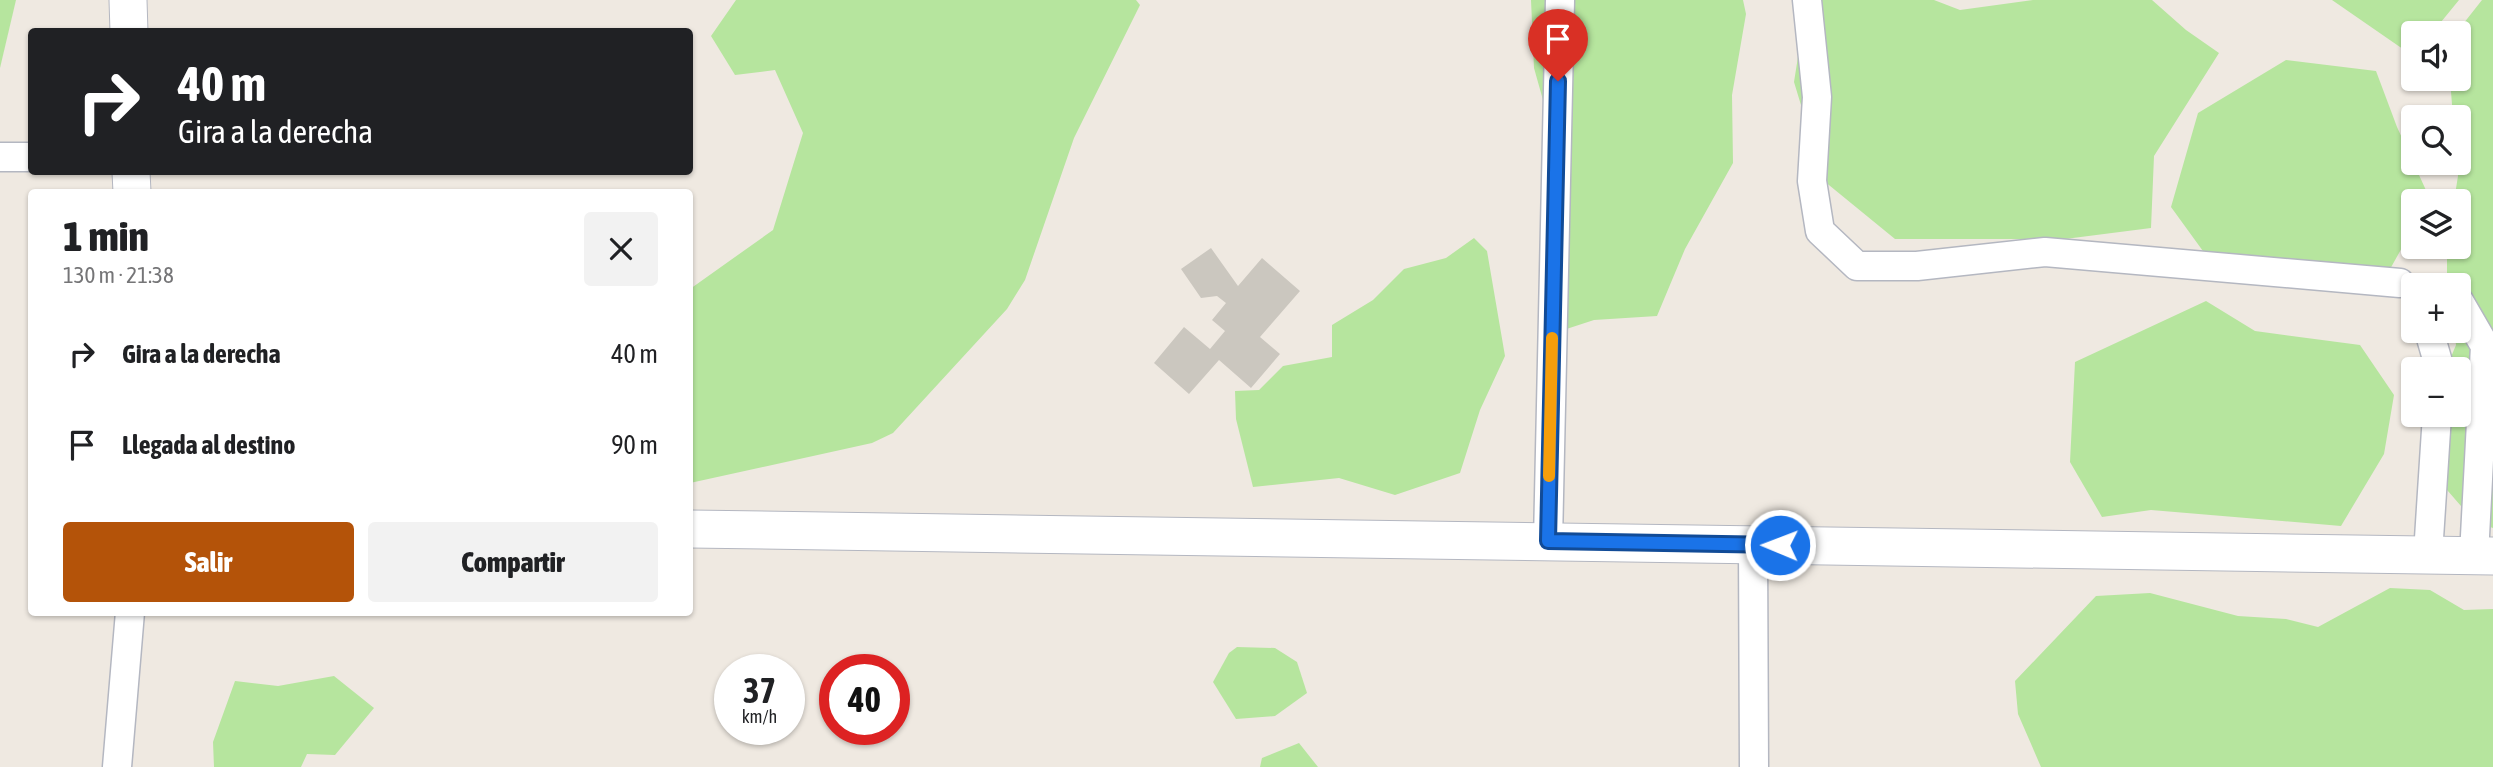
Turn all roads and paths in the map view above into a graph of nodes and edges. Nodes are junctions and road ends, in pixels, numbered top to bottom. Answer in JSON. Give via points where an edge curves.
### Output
{"nodes":[{"id":1,"x":128,"y":0,"type":"edge"},
{"id":2,"x":1560,"y":0,"type":"edge"},
{"id":3,"x":1807,"y":0,"type":"edge"},
{"id":4,"x":129,"y":28,"type":"edge"},
{"id":5,"x":0,"y":156,"type":"edge"},
{"id":6,"x":28,"y":157,"type":"edge"},
{"id":7,"x":2401,"y":290,"type":"edge"},
{"id":8,"x":2471,"y":322,"type":"edge"},
{"id":9,"x":2436,"y":427,"type":"edge"},
{"id":10,"x":693,"y":529,"type":"edge"},
{"id":11,"x":1548,"y":541,"type":"junction"},
{"id":12,"x":1753,"y":544,"type":"junction"},
{"id":13,"x":2428,"y":554,"type":"junction"},
{"id":14,"x":2484,"y":555,"type":"edge"},
{"id":15,"x":131,"y":616,"type":"edge"},
{"id":16,"x":117,"y":767,"type":"edge"},
{"id":17,"x":1754,"y":767,"type":"edge"}],
"edges":[{"from":1,"to":4,"type":"street"},
{"from":2,"to":11,"type":"street"},
{"from":3,"to":7,"type":"street","via":[[1816,97],[1812,181],[1820,231],[1857,266],[1917,266],[2045,252]]},
{"from":5,"to":6,"type":"street"},
{"from":8,"to":14,"type":"street","via":[[2485,346]]},
{"from":9,"to":13,"type":"street"},
{"from":10,"to":11,"type":"street"},
{"from":11,"to":12,"type":"street"},
{"from":12,"to":13,"type":"street"},
{"from":12,"to":17,"type":"street"},
{"from":13,"to":14,"type":"street"},
{"from":15,"to":16,"type":"street"}]}
